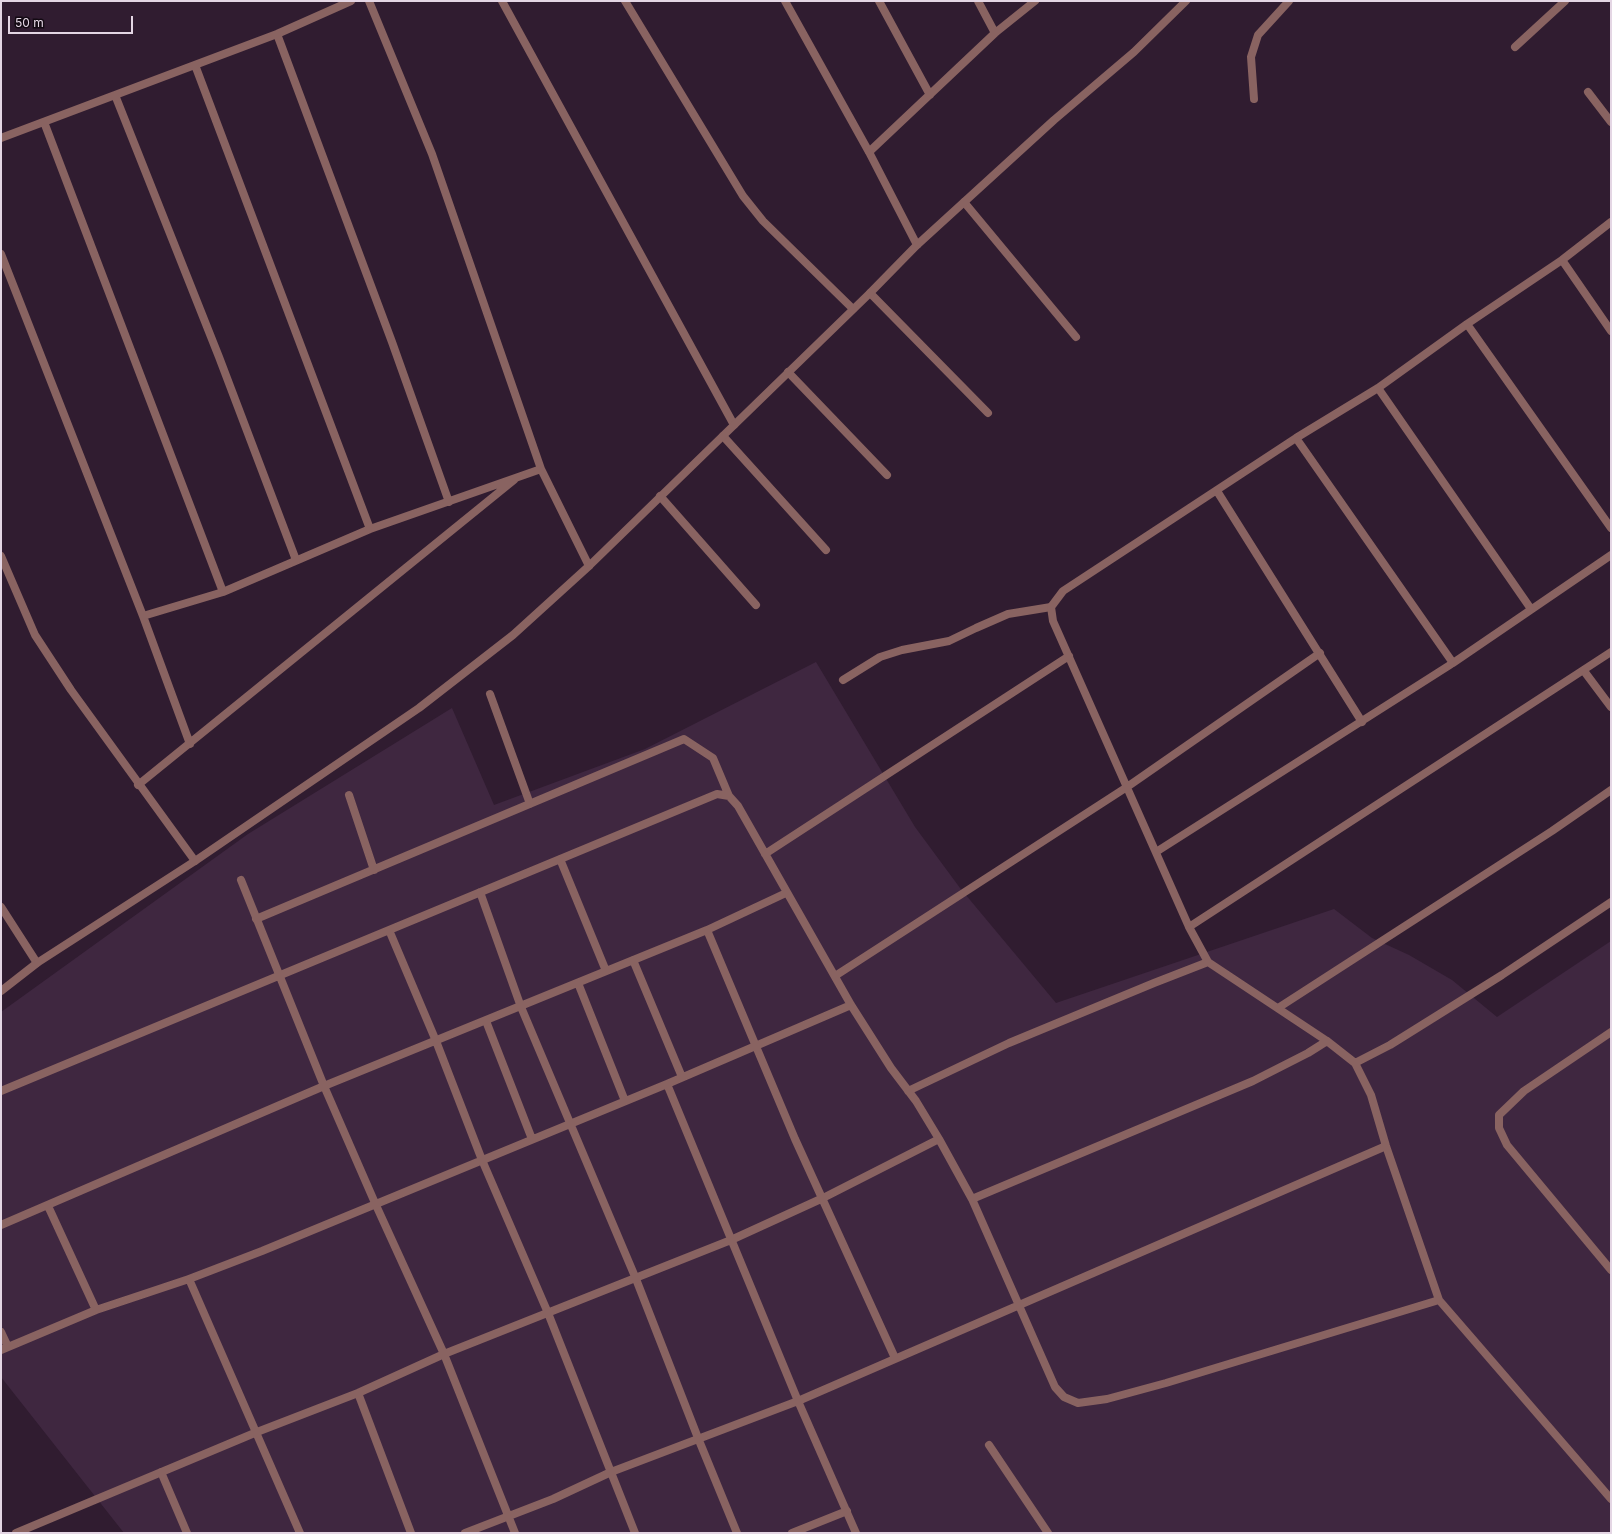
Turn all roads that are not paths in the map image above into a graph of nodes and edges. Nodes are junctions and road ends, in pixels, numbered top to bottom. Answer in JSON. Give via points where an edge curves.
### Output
{"nodes":[{"id":1,"x":351,"y":1,"type":"edge"},
{"id":2,"x":369,"y":1,"type":"edge"},
{"id":3,"x":502,"y":1,"type":"edge"},
{"id":4,"x":625,"y":1,"type":"edge"},
{"id":5,"x":785,"y":1,"type":"edge"},
{"id":6,"x":879,"y":1,"type":"edge"},
{"id":7,"x":978,"y":1,"type":"edge"},
{"id":8,"x":1035,"y":1,"type":"edge"},
{"id":9,"x":1186,"y":1,"type":"edge"},
{"id":10,"x":1290,"y":1,"type":"edge"},
{"id":11,"x":1565,"y":1,"type":"edge"},
{"id":12,"x":995,"y":33,"type":"junction"},
{"id":13,"x":277,"y":34,"type":"junction"},
{"id":14,"x":1515,"y":46,"type":"dead end"},
{"id":15,"x":195,"y":65,"type":"junction"},
{"id":16,"x":1588,"y":92,"type":"dead end"},
{"id":17,"x":115,"y":95,"type":"junction"},
{"id":18,"x":930,"y":95,"type":"junction"},
{"id":19,"x":1254,"y":99,"type":"dead end"},
{"id":20,"x":44,"y":122,"type":"junction"},
{"id":21,"x":1611,"y":122,"type":"edge"},
{"id":22,"x":1,"y":138,"type":"edge"},
{"id":23,"x":869,"y":152,"type":"junction"},
{"id":24,"x":964,"y":202,"type":"junction"},
{"id":25,"x":1611,"y":222,"type":"edge"},
{"id":26,"x":917,"y":245,"type":"junction"},
{"id":27,"x":1,"y":254,"type":"edge"},
{"id":28,"x":1562,"y":260,"type":"junction"},
{"id":29,"x":870,"y":294,"type":"junction"},
{"id":30,"x":853,"y":309,"type":"junction"},
{"id":31,"x":1467,"y":324,"type":"junction"},
{"id":32,"x":1611,"y":331,"type":"edge"},
{"id":33,"x":1076,"y":337,"type":"dead end"},
{"id":34,"x":788,"y":372,"type":"junction"},
{"id":35,"x":1378,"y":388,"type":"junction"},
{"id":36,"x":988,"y":413,"type":"dead end"},
{"id":37,"x":734,"y":425,"type":"junction"},
{"id":38,"x":722,"y":436,"type":"junction"},
{"id":39,"x":1296,"y":438,"type":"junction"},
{"id":40,"x":541,"y":469,"type":"junction"},
{"id":41,"x":887,"y":475,"type":"dead end"},
{"id":42,"x":514,"y":480,"type":"junction"},
{"id":43,"x":1217,"y":491,"type":"junction"},
{"id":44,"x":660,"y":496,"type":"junction"},
{"id":45,"x":449,"y":502,"type":"junction"},
{"id":46,"x":1611,"y":528,"type":"edge"},
{"id":47,"x":370,"y":529,"type":"junction"},
{"id":48,"x":826,"y":550,"type":"dead end"},
{"id":49,"x":1611,"y":555,"type":"edge"},
{"id":50,"x":1,"y":556,"type":"edge"},
{"id":51,"x":296,"y":560,"type":"junction"},
{"id":52,"x":589,"y":566,"type":"junction"},
{"id":53,"x":223,"y":592,"type":"junction"},
{"id":54,"x":756,"y":605,"type":"dead end"},
{"id":55,"x":1051,"y":607,"type":"junction"},
{"id":56,"x":1531,"y":609,"type":"junction"},
{"id":57,"x":143,"y":616,"type":"junction"},
{"id":58,"x":1611,"y":652,"type":"edge"},
{"id":59,"x":1320,"y":653,"type":"junction"},
{"id":60,"x":1069,"y":656,"type":"junction"},
{"id":61,"x":1453,"y":663,"type":"junction"},
{"id":62,"x":1584,"y":671,"type":"junction"},
{"id":63,"x":843,"y":680,"type":"dead end"},
{"id":64,"x":490,"y":694,"type":"dead end"},
{"id":65,"x":1611,"y":707,"type":"edge"},
{"id":66,"x":1362,"y":722,"type":"junction"},
{"id":67,"x":190,"y":744,"type":"junction"},
{"id":68,"x":138,"y":785,"type":"junction"},
{"id":69,"x":1127,"y":787,"type":"junction"},
{"id":70,"x":1611,"y":790,"type":"edge"},
{"id":71,"x":349,"y":795,"type":"dead end"},
{"id":72,"x":729,"y":796,"type":"junction"},
{"id":73,"x":530,"y":804,"type":"junction"},
{"id":74,"x":1156,"y":852,"type":"junction"},
{"id":75,"x":765,"y":854,"type":"junction"},
{"id":76,"x":560,"y":859,"type":"junction"},
{"id":77,"x":195,"y":861,"type":"junction"},
{"id":78,"x":374,"y":870,"type":"junction"},
{"id":79,"x":241,"y":880,"type":"dead end"},
{"id":80,"x":480,"y":892,"type":"junction"},
{"id":81,"x":786,"y":893,"type":"junction"},
{"id":82,"x":1611,"y":902,"type":"edge"},
{"id":83,"x":1,"y":907,"type":"edge"},
{"id":84,"x":256,"y":919,"type":"junction"},
{"id":85,"x":1189,"y":927,"type":"junction"},
{"id":86,"x":389,"y":930,"type":"junction"},
{"id":87,"x":707,"y":930,"type":"junction"},
{"id":88,"x":633,"y":960,"type":"junction"},
{"id":89,"x":1208,"y":962,"type":"junction"},
{"id":90,"x":37,"y":963,"type":"junction"},
{"id":91,"x":606,"y":971,"type":"junction"},
{"id":92,"x":280,"y":976,"type":"junction"},
{"id":93,"x":835,"y":976,"type":"junction"},
{"id":94,"x":578,"y":983,"type":"junction"},
{"id":95,"x":1,"y":990,"type":"edge"},
{"id":96,"x":851,"y":1005,"type":"junction"},
{"id":97,"x":521,"y":1007,"type":"junction"},
{"id":98,"x":1278,"y":1008,"type":"junction"},
{"id":99,"x":486,"y":1021,"type":"junction"},
{"id":100,"x":1611,"y":1032,"type":"edge"},
{"id":101,"x":436,"y":1041,"type":"junction"},
{"id":102,"x":1327,"y":1041,"type":"junction"},
{"id":103,"x":756,"y":1046,"type":"junction"},
{"id":104,"x":1355,"y":1063,"type":"junction"},
{"id":105,"x":682,"y":1077,"type":"junction"},
{"id":106,"x":667,"y":1084,"type":"junction"},
{"id":107,"x":324,"y":1086,"type":"junction"},
{"id":108,"x":1,"y":1091,"type":"edge"},
{"id":109,"x":908,"y":1091,"type":"junction"},
{"id":110,"x":625,"y":1101,"type":"junction"},
{"id":111,"x":570,"y":1124,"type":"junction"},
{"id":112,"x":532,"y":1139,"type":"junction"},
{"id":113,"x":939,"y":1139,"type":"junction"},
{"id":114,"x":1386,"y":1146,"type":"junction"},
{"id":115,"x":482,"y":1160,"type":"junction"},
{"id":116,"x":823,"y":1198,"type":"junction"},
{"id":117,"x":972,"y":1199,"type":"junction"},
{"id":118,"x":375,"y":1203,"type":"junction"},
{"id":119,"x":48,"y":1206,"type":"junction"},
{"id":120,"x":1,"y":1225,"type":"edge"},
{"id":121,"x":731,"y":1240,"type":"junction"},
{"id":122,"x":1611,"y":1270,"type":"edge"},
{"id":123,"x":189,"y":1279,"type":"junction"},
{"id":124,"x":636,"y":1279,"type":"junction"},
{"id":125,"x":1439,"y":1300,"type":"junction"},
{"id":126,"x":1019,"y":1304,"type":"junction"},
{"id":127,"x":96,"y":1310,"type":"junction"},
{"id":128,"x":548,"y":1314,"type":"junction"},
{"id":129,"x":1,"y":1332,"type":"edge"},
{"id":130,"x":4,"y":1349,"type":"edge"},
{"id":131,"x":444,"y":1354,"type":"junction"},
{"id":132,"x":895,"y":1358,"type":"junction"},
{"id":133,"x":358,"y":1393,"type":"junction"},
{"id":134,"x":798,"y":1401,"type":"junction"},
{"id":135,"x":257,"y":1432,"type":"junction"},
{"id":136,"x":698,"y":1438,"type":"junction"},
{"id":137,"x":989,"y":1445,"type":"dead end"},
{"id":138,"x":161,"y":1472,"type":"junction"},
{"id":139,"x":611,"y":1472,"type":"junction"},
{"id":140,"x":1611,"y":1499,"type":"edge"},
{"id":141,"x":846,"y":1511,"type":"junction"},
{"id":142,"x":508,"y":1516,"type":"junction"},
{"id":143,"x":16,"y":1533,"type":"edge"},
{"id":144,"x":187,"y":1533,"type":"edge"},
{"id":145,"x":300,"y":1533,"type":"edge"},
{"id":146,"x":411,"y":1533,"type":"edge"},
{"id":147,"x":465,"y":1533,"type":"edge"},
{"id":148,"x":515,"y":1533,"type":"edge"},
{"id":149,"x":635,"y":1533,"type":"edge"},
{"id":150,"x":737,"y":1533,"type":"edge"},
{"id":151,"x":792,"y":1533,"type":"edge"},
{"id":152,"x":856,"y":1533,"type":"edge"},
{"id":153,"x":1048,"y":1533,"type":"edge"}],
"edges":[{"from":1,"to":13,"type":"street"},
{"from":2,"to":40,"type":"street","via":[[432,154]]},
{"from":3,"to":37,"type":"street"},
{"from":4,"to":30,"type":"street","via":[[743,196],[763,221]]},
{"from":5,"to":23,"type":"street"},
{"from":6,"to":18,"type":"street"},
{"from":7,"to":12,"type":"street"},
{"from":8,"to":12,"type":"street"},
{"from":9,"to":24,"type":"street","via":[[1134,52]]},
{"from":10,"to":19,"type":"street","via":[[1258,35],[1251,57]]},
{"from":11,"to":14,"type":"street"},
{"from":12,"to":18,"type":"street"},
{"from":13,"to":15,"type":"street"},
{"from":13,"to":45,"type":"street"},
{"from":15,"to":17,"type":"street"},
{"from":15,"to":47,"type":"street"},
{"from":16,"to":21,"type":"street"},
{"from":17,"to":20,"type":"street"},
{"from":17,"to":51,"type":"street"},
{"from":18,"to":23,"type":"street"},
{"from":20,"to":22,"type":"street"},
{"from":20,"to":53,"type":"street"},
{"from":23,"to":26,"type":"street"},
{"from":24,"to":26,"type":"street"},
{"from":24,"to":33,"type":"street"},
{"from":25,"to":28,"type":"street"},
{"from":26,"to":29,"type":"street"},
{"from":27,"to":57,"type":"street"},
{"from":28,"to":31,"type":"street"},
{"from":28,"to":32,"type":"street"},
{"from":29,"to":30,"type":"street"},
{"from":29,"to":36,"type":"street"},
{"from":30,"to":34,"type":"street"},
{"from":31,"to":35,"type":"street"},
{"from":31,"to":46,"type":"street"},
{"from":34,"to":37,"type":"street"},
{"from":34,"to":41,"type":"street"},
{"from":35,"to":39,"type":"street"},
{"from":35,"to":56,"type":"street"},
{"from":37,"to":38,"type":"street"},
{"from":38,"to":44,"type":"street"},
{"from":38,"to":48,"type":"street"},
{"from":39,"to":43,"type":"street"},
{"from":39,"to":61,"type":"street"},
{"from":40,"to":42,"type":"street"},
{"from":40,"to":52,"type":"street"},
{"from":42,"to":45,"type":"street"},
{"from":42,"to":67,"type":"street"},
{"from":43,"to":55,"type":"street","via":[[1063,591]]},
{"from":43,"to":59,"type":"street"},
{"from":44,"to":52,"type":"street"},
{"from":44,"to":54,"type":"street"},
{"from":45,"to":47,"type":"street"},
{"from":47,"to":51,"type":"street"},
{"from":49,"to":56,"type":"street"},
{"from":50,"to":68,"type":"street","via":[[35,635]]},
{"from":51,"to":53,"type":"street"},
{"from":52,"to":77,"type":"street","via":[[513,635],[419,708]]},
{"from":53,"to":57,"type":"street"},
{"from":55,"to":60,"type":"street","via":[[1053,621]]},
{"from":55,"to":63,"type":"street","via":[[1008,614],[949,641],[880,657]]},
{"from":56,"to":61,"type":"street"},
{"from":57,"to":67,"type":"street"},
{"from":58,"to":62,"type":"street"},
{"from":59,"to":66,"type":"street"},
{"from":59,"to":69,"type":"street"},
{"from":60,"to":69,"type":"street"},
{"from":60,"to":75,"type":"street"},
{"from":61,"to":66,"type":"street"},
{"from":62,"to":65,"type":"street"},
{"from":62,"to":85,"type":"street"},
{"from":64,"to":73,"type":"street"},
{"from":66,"to":74,"type":"street"},
{"from":67,"to":68,"type":"street"},
{"from":68,"to":77,"type":"street"},
{"from":69,"to":74,"type":"street"},
{"from":69,"to":93,"type":"street"},
{"from":70,"to":98,"type":"street"},
{"from":71,"to":78,"type":"street"},
{"from":72,"to":73,"type":"street","via":[[713,758],[684,739]]},
{"from":72,"to":75,"type":"street","via":[[738,806]]},
{"from":72,"to":76,"type":"street","via":[[717,794],[708,797]]},
{"from":73,"to":78,"type":"street"},
{"from":74,"to":85,"type":"street"},
{"from":75,"to":81,"type":"street"},
{"from":76,"to":80,"type":"street"},
{"from":76,"to":91,"type":"street"},
{"from":77,"to":90,"type":"street"},
{"from":78,"to":84,"type":"street"},
{"from":79,"to":84,"type":"street"},
{"from":80,"to":86,"type":"street"},
{"from":80,"to":97,"type":"street"},
{"from":81,"to":87,"type":"street"},
{"from":81,"to":93,"type":"street"},
{"from":82,"to":104,"type":"street","via":[[1502,975],[1390,1045]]},
{"from":83,"to":90,"type":"street"},
{"from":84,"to":92,"type":"street"},
{"from":85,"to":89,"type":"street"},
{"from":86,"to":92,"type":"street"},
{"from":86,"to":101,"type":"street"},
{"from":87,"to":88,"type":"street"},
{"from":87,"to":103,"type":"street"},
{"from":88,"to":91,"type":"street"},
{"from":88,"to":105,"type":"street"},
{"from":89,"to":98,"type":"street"},
{"from":89,"to":109,"type":"street","via":[[1009,1043]]},
{"from":90,"to":95,"type":"street"},
{"from":91,"to":94,"type":"street"},
{"from":92,"to":107,"type":"street"},
{"from":92,"to":108,"type":"street"},
{"from":93,"to":96,"type":"street"},
{"from":94,"to":97,"type":"street"},
{"from":94,"to":110,"type":"street"},
{"from":96,"to":103,"type":"street"},
{"from":96,"to":109,"type":"street"},
{"from":97,"to":99,"type":"street"},
{"from":97,"to":111,"type":"street"},
{"from":98,"to":102,"type":"street"},
{"from":99,"to":101,"type":"street"},
{"from":99,"to":112,"type":"street"},
{"from":100,"to":122,"type":"street","via":[[1524,1091],[1499,1116],[1499,1128],[1507,1145]]},
{"from":101,"to":107,"type":"street"},
{"from":101,"to":115,"type":"street"},
{"from":102,"to":104,"type":"street"},
{"from":102,"to":117,"type":"street","via":[[1253,1081]]},
{"from":103,"to":105,"type":"street"},
{"from":103,"to":116,"type":"street"},
{"from":104,"to":114,"type":"street","via":[[1371,1095]]},
{"from":105,"to":106,"type":"street"},
{"from":106,"to":110,"type":"street"},
{"from":106,"to":121,"type":"street"},
{"from":107,"to":118,"type":"street"},
{"from":107,"to":119,"type":"street"},
{"from":109,"to":113,"type":"street"},
{"from":110,"to":111,"type":"street"},
{"from":111,"to":112,"type":"street"},
{"from":111,"to":124,"type":"street"},
{"from":112,"to":115,"type":"street"},
{"from":113,"to":116,"type":"street"},
{"from":113,"to":117,"type":"street"},
{"from":114,"to":125,"type":"street"},
{"from":114,"to":126,"type":"street"},
{"from":115,"to":118,"type":"street"},
{"from":115,"to":128,"type":"street"},
{"from":116,"to":121,"type":"street"},
{"from":116,"to":132,"type":"street"},
{"from":117,"to":126,"type":"street"},
{"from":118,"to":123,"type":"street"},
{"from":118,"to":131,"type":"street"},
{"from":119,"to":120,"type":"street"},
{"from":119,"to":127,"type":"street"},
{"from":121,"to":124,"type":"street"},
{"from":121,"to":134,"type":"street"},
{"from":123,"to":127,"type":"street"},
{"from":123,"to":135,"type":"street"},
{"from":124,"to":128,"type":"street"},
{"from":124,"to":136,"type":"street"},
{"from":125,"to":126,"type":"street","via":[[1166,1383],[1107,1399],[1078,1403],[1064,1397],[1055,1387]]},
{"from":125,"to":140,"type":"street"},
{"from":126,"to":132,"type":"street"},
{"from":127,"to":130,"type":"street"},
{"from":128,"to":131,"type":"street"},
{"from":128,"to":139,"type":"street"},
{"from":129,"to":130,"type":"street"},
{"from":131,"to":133,"type":"street"},
{"from":131,"to":142,"type":"street"},
{"from":132,"to":134,"type":"street"},
{"from":133,"to":135,"type":"street"},
{"from":133,"to":146,"type":"street"},
{"from":134,"to":136,"type":"street"},
{"from":134,"to":141,"type":"street"},
{"from":135,"to":138,"type":"street"},
{"from":135,"to":145,"type":"street"},
{"from":136,"to":139,"type":"street"},
{"from":136,"to":150,"type":"street"},
{"from":137,"to":153,"type":"street"},
{"from":138,"to":143,"type":"street"},
{"from":138,"to":144,"type":"street"},
{"from":139,"to":142,"type":"street","via":[[553,1499]]},
{"from":139,"to":149,"type":"street"},
{"from":141,"to":151,"type":"street"},
{"from":141,"to":152,"type":"street"},
{"from":142,"to":147,"type":"street"},
{"from":142,"to":148,"type":"street"}]}
